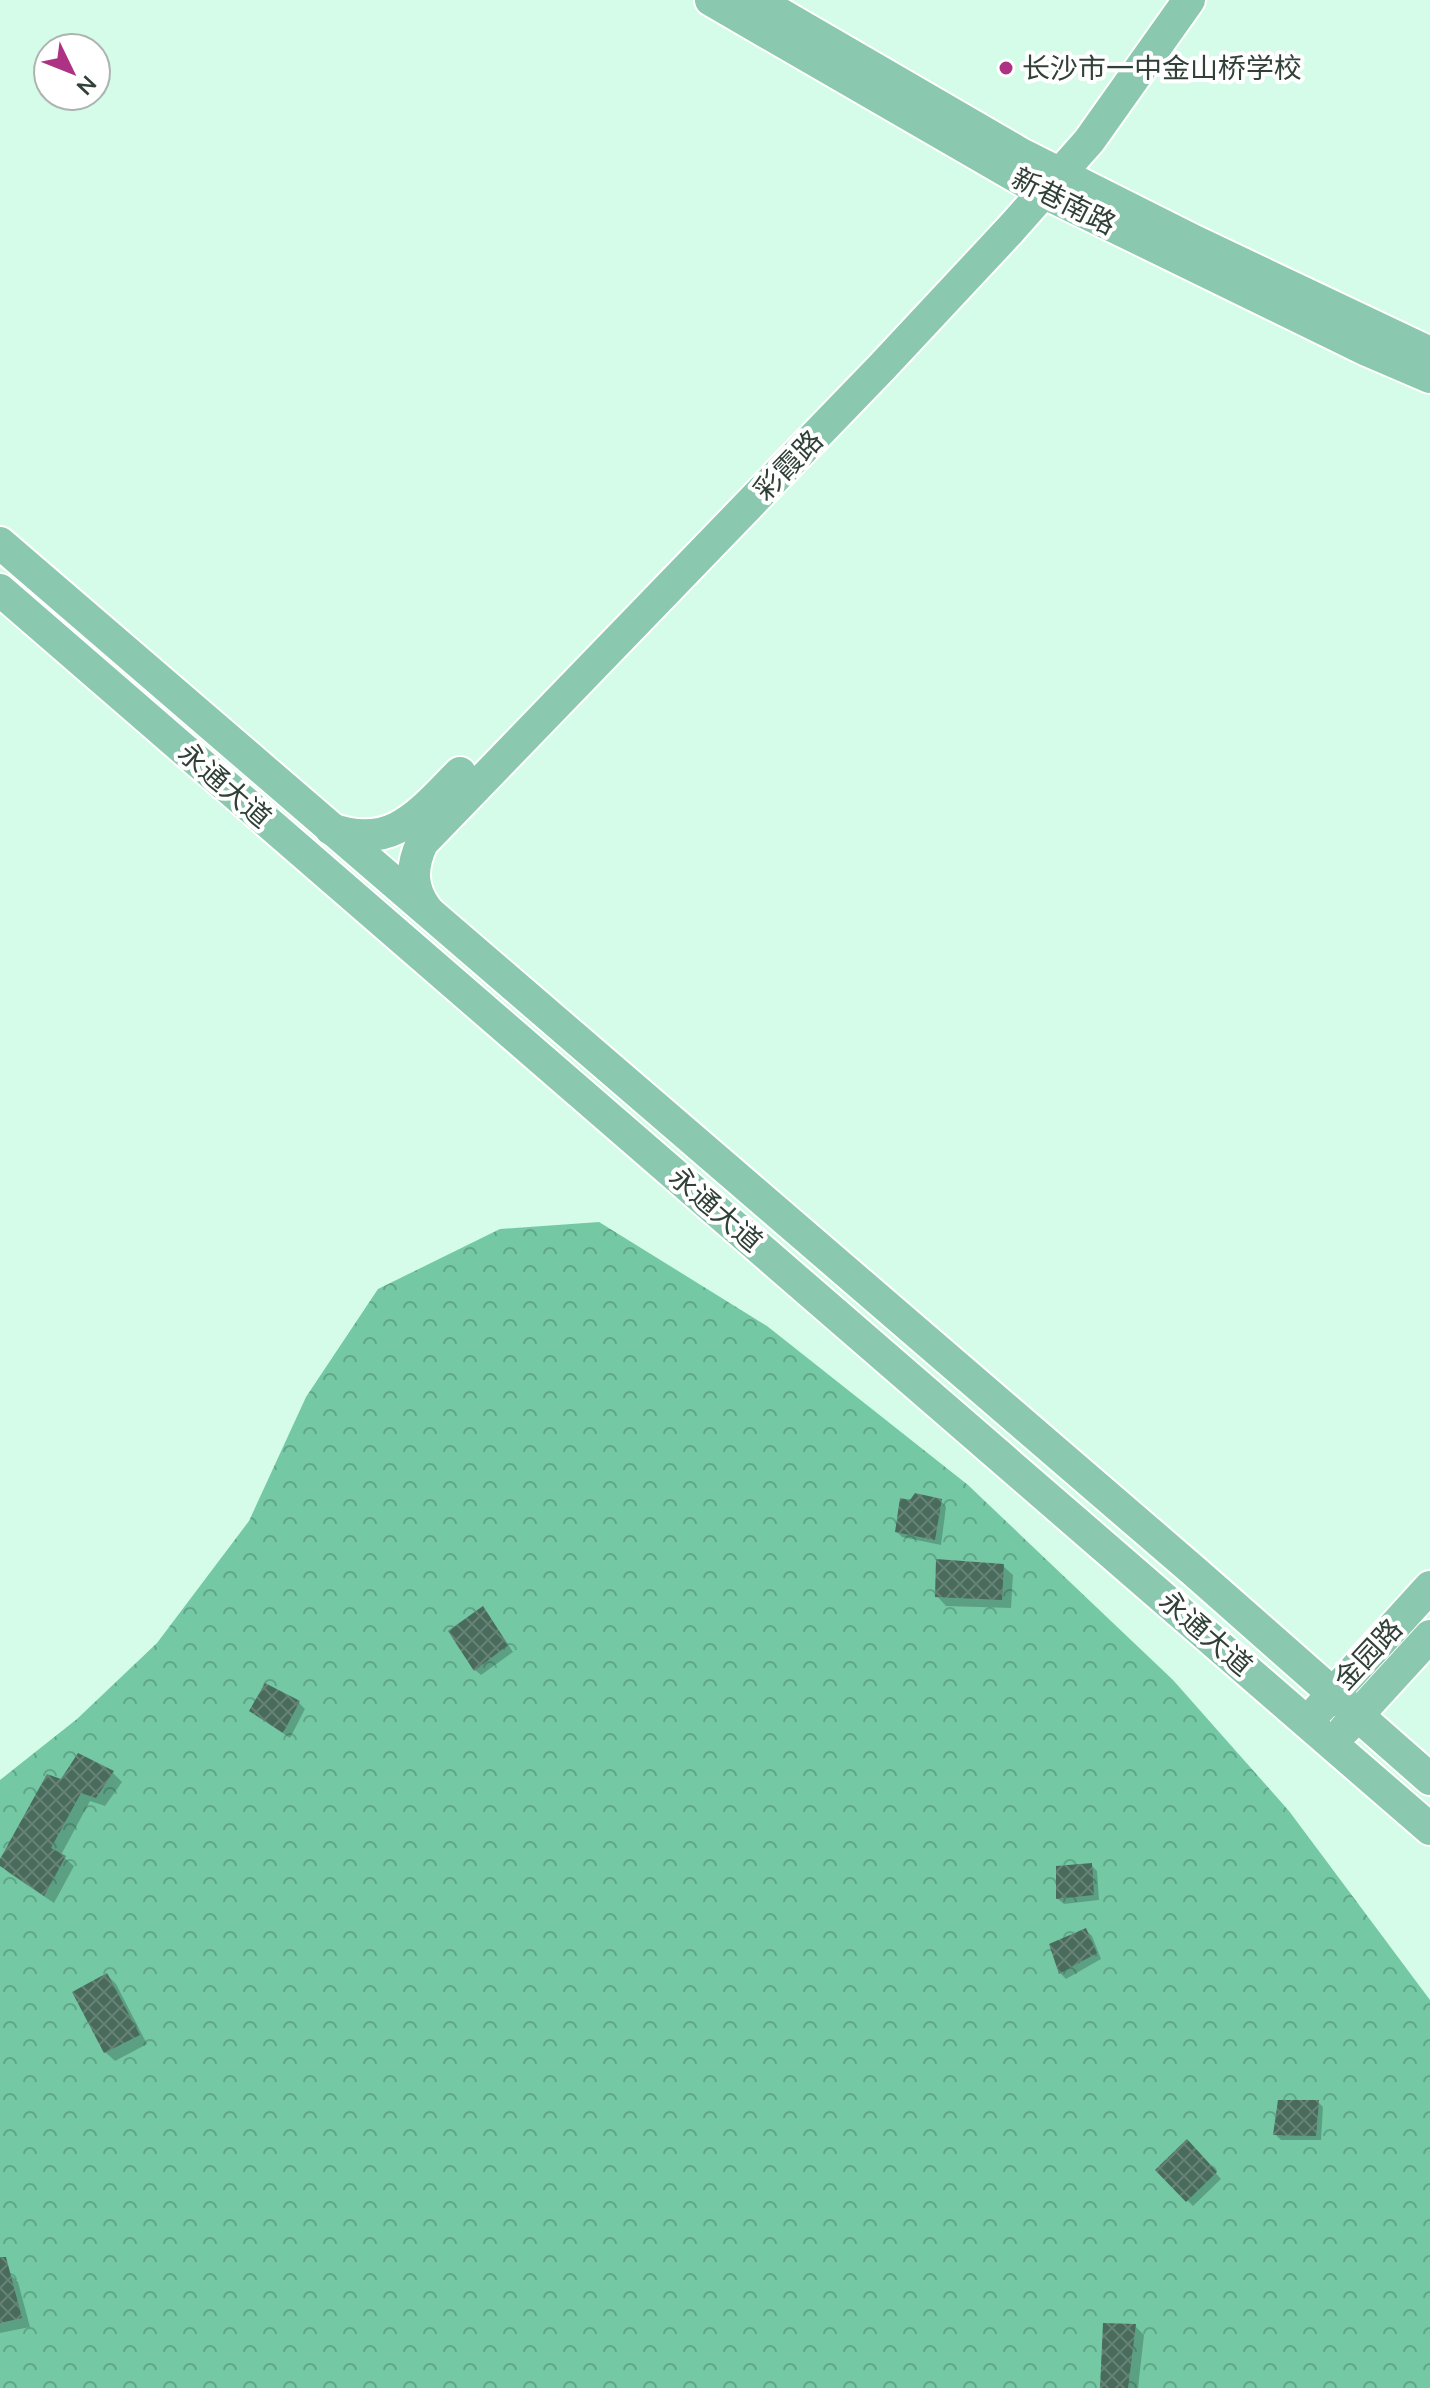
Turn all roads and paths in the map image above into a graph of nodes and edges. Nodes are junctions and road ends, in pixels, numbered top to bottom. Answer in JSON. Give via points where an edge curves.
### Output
{"nodes":[{"id":1,"x":711,"y":0,"type":"edge"},
{"id":2,"x":756,"y":0,"type":"edge"},
{"id":3,"x":1164,"y":0,"type":"edge"},
{"id":4,"x":1189,"y":0,"type":"edge"},
{"id":5,"x":1042,"y":178,"type":"junction"},
{"id":6,"x":1430,"y":353,"type":"edge"},
{"id":7,"x":1430,"y":377,"type":"edge"},
{"id":8,"x":0,"y":543,"type":"edge"},
{"id":9,"x":0,"y":590,"type":"edge"},
{"id":10,"x":330,"y":829,"type":"junction"},
{"id":11,"x":437,"y":921,"type":"junction"},
{"id":12,"x":1430,"y":1587,"type":"edge"},
{"id":13,"x":1430,"y":1636,"type":"edge"},
{"id":14,"x":1371,"y":1651,"type":"junction"},
{"id":15,"x":1288,"y":1654,"type":"junction"},
{"id":16,"x":1397,"y":1671,"type":"junction"},
{"id":17,"x":1333,"y":1693,"type":"junction"},
{"id":18,"x":1357,"y":1715,"type":"junction"},
{"id":19,"x":1307,"y":1721,"type":"junction"},
{"id":20,"x":1332,"y":1743,"type":"junction"},
{"id":21,"x":1419,"y":1769,"type":"edge"},
{"id":22,"x":1430,"y":1829,"type":"edge"}],
"edges":[{"from":1,"to":5,"type":"main road","name":"新巷南路"},
{"from":2,"to":5,"type":"main road","name":"新巷南路"},
{"from":3,"to":5,"type":"main road","name":"彩霞路"},
{"from":4,"to":5,"type":"main road","name":"彩霞路","via":[[1089,141]]},
{"from":5,"to":6,"type":"main road","name":"新巷南路"},
{"from":5,"to":7,"type":"main road","name":"新巷南路","via":[[1339,337]]},
{"from":5,"to":10,"type":"main road","name":"彩霞路","via":[[415,817],[370,837]]},
{"from":5,"to":11,"type":"main road","name":"彩霞路","via":[[882,367],[422,843],[413,862],[414,881],[419,900]]},
{"from":8,"to":10,"type":"main road","name":"永通大道"},
{"from":9,"to":19,"type":"main road","name":"永通大道"},
{"from":10,"to":11,"type":"main road","name":"永通大道"},
{"from":11,"to":15,"type":"main road","name":"永通大道"},
{"from":12,"to":14,"type":"main road","name":"金园路"},
{"from":13,"to":16,"type":"main road","name":"金园路"},
{"from":14,"to":15,"type":"main road","via":[[1326,1665]]},
{"from":14,"to":17,"type":"main road","name":"金园路"},
{"from":15,"to":17,"type":"main road","name":"永通大道"},
{"from":16,"to":18,"type":"main road","name":"金园路"},
{"from":16,"to":21,"type":"main road","via":[[1389,1692],[1389,1729]]},
{"from":17,"to":18,"type":"main road","name":"永通大道"},
{"from":17,"to":19,"type":"main road","name":"金园路"},
{"from":18,"to":20,"type":"main road","name":"金园路"},
{"from":18,"to":21,"type":"main road","name":"永通大道"},
{"from":19,"to":20,"type":"main road","name":"永通大道"},
{"from":20,"to":22,"type":"main road","name":"永通大道"}]}
